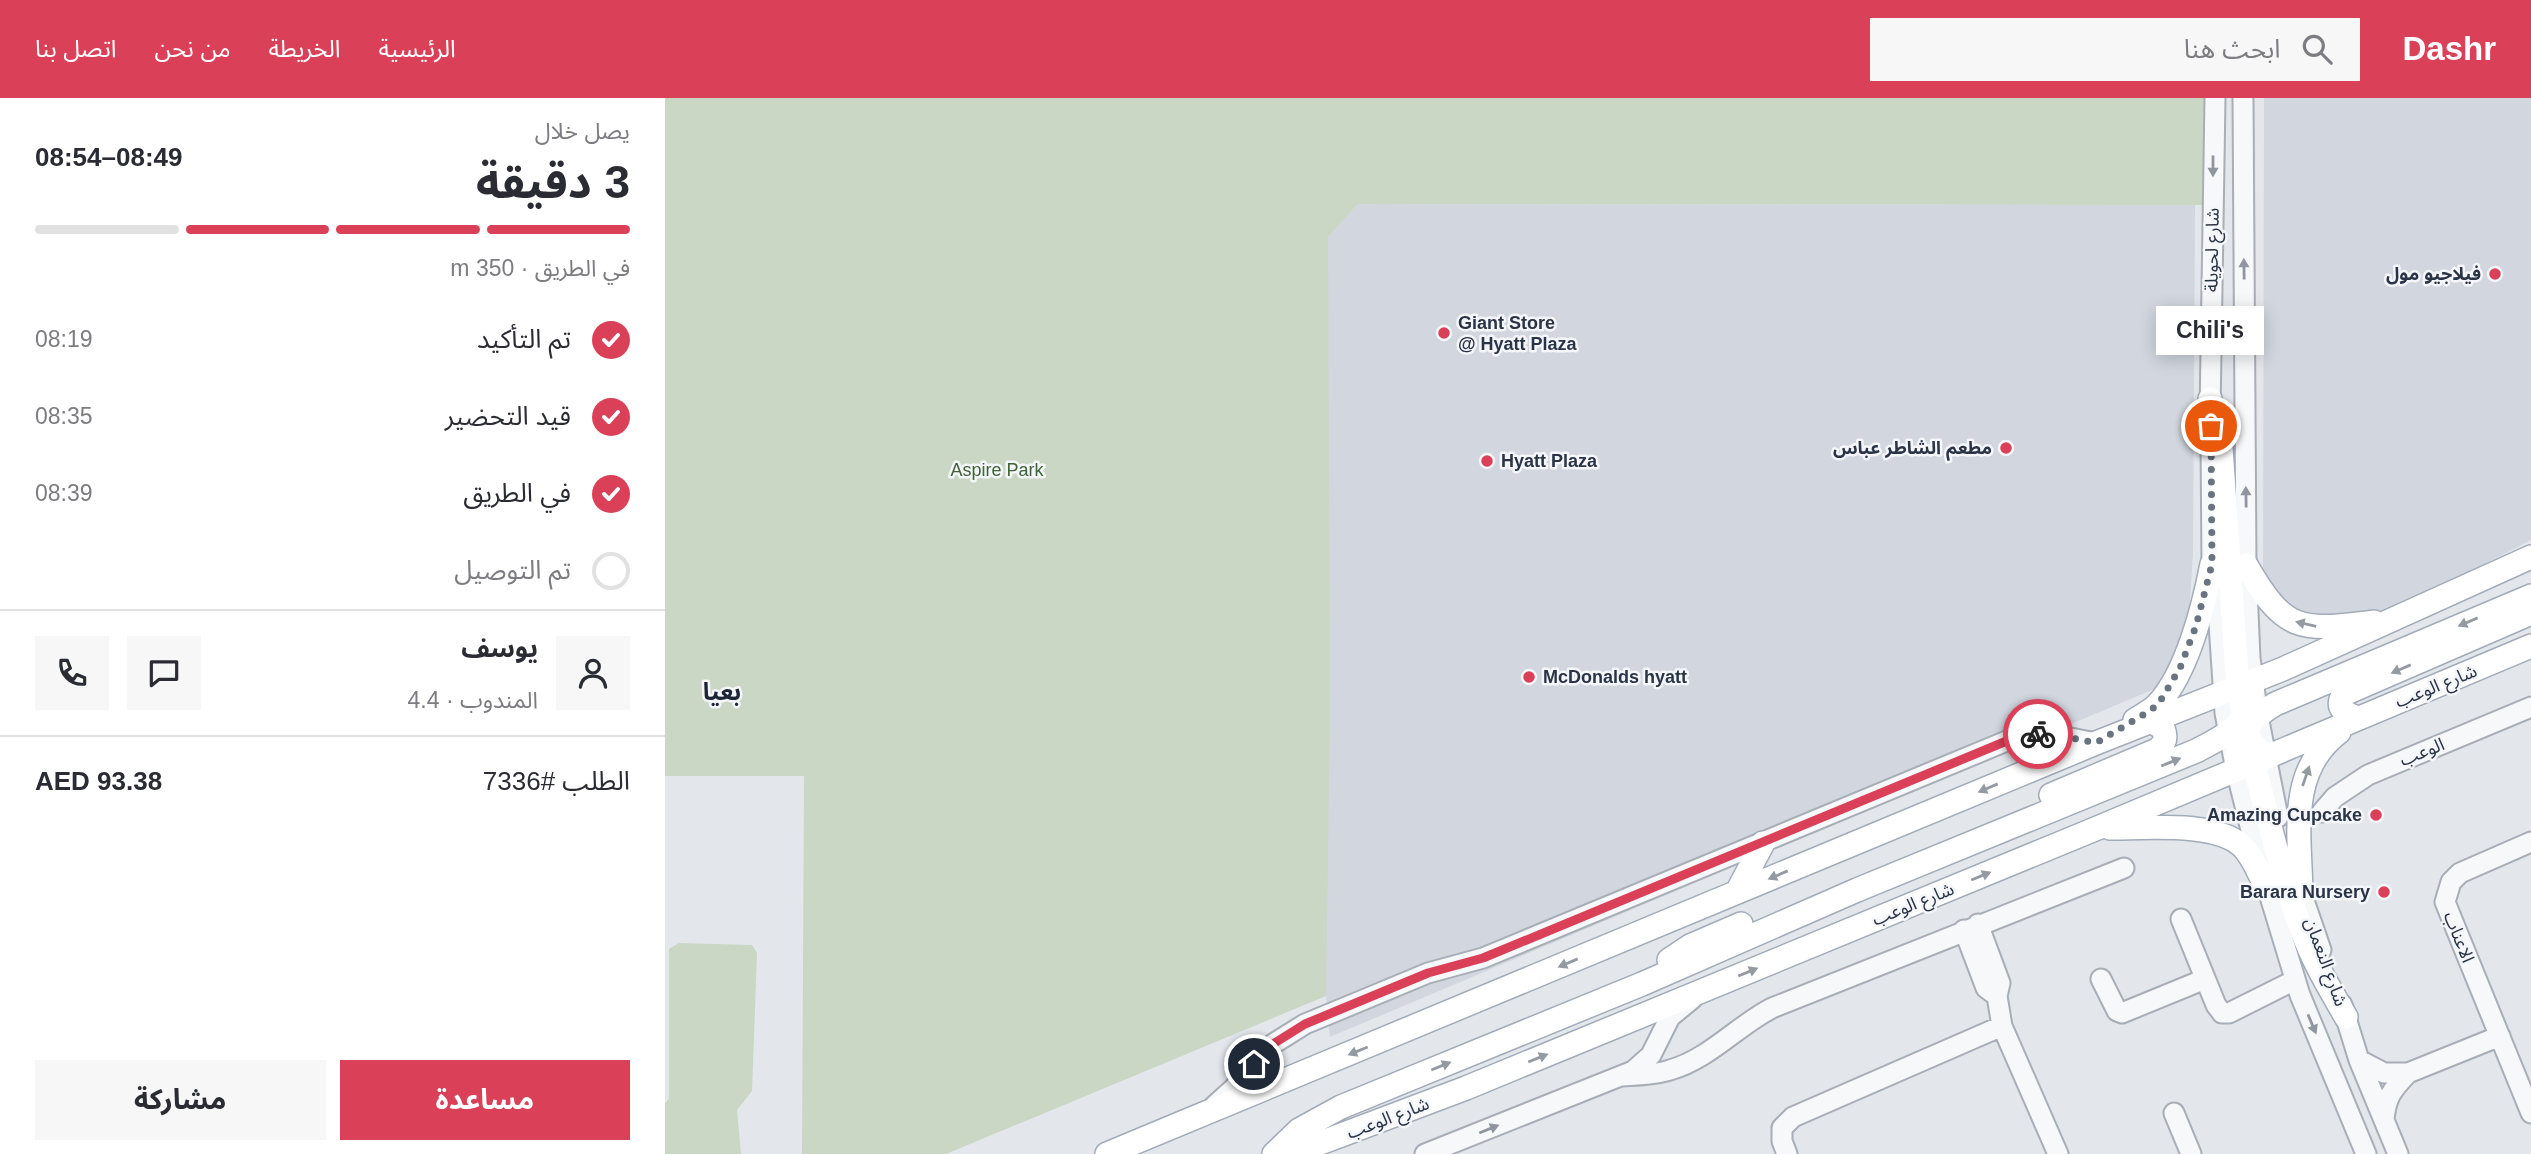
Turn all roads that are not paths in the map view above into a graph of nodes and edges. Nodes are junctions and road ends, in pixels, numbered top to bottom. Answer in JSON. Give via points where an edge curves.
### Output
{"nodes":[{"id":1,"x":2215,"y":99,"type":"edge"},
{"id":2,"x":2243,"y":99,"type":"edge"},
{"id":3,"x":2210,"y":399,"type":"junction"},
{"id":4,"x":2531,"y":557,"type":"edge"},
{"id":5,"x":2212,"y":564,"type":"junction"},
{"id":6,"x":2246,"y":565,"type":"junction"},
{"id":7,"x":2531,"y":596,"type":"edge"},
{"id":8,"x":2531,"y":613,"type":"edge"},
{"id":9,"x":2398,"y":619,"type":"junction"},
{"id":10,"x":2529,"y":648,"type":"edge"},
{"id":11,"x":2238,"y":688,"type":"junction"},
{"id":12,"x":2531,"y":707,"type":"edge"},
{"id":13,"x":2358,"y":718,"type":"junction"},
{"id":14,"x":2152,"y":722,"type":"junction"},
{"id":15,"x":2243,"y":725,"type":"junction"},
{"id":16,"x":2096,"y":743,"type":"junction"},
{"id":17,"x":2252,"y":763,"type":"junction"},
{"id":18,"x":2322,"y":811,"type":"dead end"},
{"id":19,"x":2100,"y":827,"type":"junction"},
{"id":20,"x":2531,"y":842,"type":"edge"},
{"id":21,"x":1763,"y":843,"type":"junction"},
{"id":22,"x":2124,"y":868,"type":"dead end"},
{"id":23,"x":2267,"y":889,"type":"junction"},
{"id":24,"x":1737,"y":892,"type":"junction"},
{"id":25,"x":2301,"y":893,"type":"junction"},
{"id":26,"x":2181,"y":919,"type":"dead end"},
{"id":27,"x":1971,"y":927,"type":"junction"},
{"id":28,"x":2101,"y":979,"type":"dead end"},
{"id":29,"x":2205,"y":979,"type":"junction"},
{"id":30,"x":2295,"y":981,"type":"junction"},
{"id":31,"x":1641,"y":984,"type":"junction"},
{"id":32,"x":1704,"y":990,"type":"junction"},
{"id":33,"x":2346,"y":1017,"type":"junction"},
{"id":34,"x":2002,"y":1026,"type":"junction"},
{"id":35,"x":2500,"y":1036,"type":"junction"},
{"id":36,"x":1656,"y":1044,"type":"junction"},
{"id":37,"x":1696,"y":1058,"type":"junction"},
{"id":38,"x":2358,"y":1060,"type":"junction"},
{"id":39,"x":2408,"y":1073,"type":"junction"},
{"id":40,"x":1622,"y":1076,"type":"junction"},
{"id":41,"x":2174,"y":1113,"type":"dead end"},
{"id":42,"x":2531,"y":1113,"type":"edge"},
{"id":43,"x":1197,"y":1118,"type":"junction"},
{"id":44,"x":2384,"y":1121,"type":"junction"},
{"id":45,"x":1107,"y":1154,"type":"edge"},
{"id":46,"x":1274,"y":1154,"type":"edge"},
{"id":47,"x":1291,"y":1154,"type":"edge"},
{"id":48,"x":1425,"y":1154,"type":"edge"},
{"id":49,"x":1787,"y":1154,"type":"edge"},
{"id":50,"x":2058,"y":1154,"type":"edge"},
{"id":51,"x":2191,"y":1154,"type":"edge"},
{"id":52,"x":2365,"y":1154,"type":"edge"},
{"id":53,"x":2398,"y":1154,"type":"edge"}],
"edges":[{"from":1,"to":2,"type":"street"},
{"from":1,"to":3,"type":"street","name":"شارع لحويلة","one_way":true},
{"from":6,"to":2,"type":"street","name":"شارع لحويلة","one_way":true},
{"from":3,"to":5,"type":"street","name":"شارع لحويلة"},
{"from":3,"to":11,"type":"main road","via":[[2221,448]]},
{"from":4,"to":9,"type":"main road"},
{"from":5,"to":11,"type":"street","name":"شارع لحويلة"},
{"from":5,"to":16,"type":"main road","via":[[2196,626],[2168,692],[2151,710]]},
{"from":9,"to":6,"type":"main road","one_way":true,"via":[[2331,627],[2294,621],[2270,603]]},
{"from":6,"to":11,"type":"street","name":"شارع لحويلة","via":[[2250,658]]},
{"from":7,"to":15,"type":"main road","one_way":true,"via":[[2286,697]]},
{"from":8,"to":13,"type":"main road","one_way":true,"via":[[2344,694],[2341,708]]},
{"from":9,"to":11,"type":"main road"},
{"from":10,"to":13,"type":"main road","name":"شارع الوعب"},
{"from":11,"to":14,"type":"main road"},
{"from":11,"to":15,"type":"street"},
{"from":11,"to":15,"type":"main road","via":[[2233,704]]},
{"from":12,"to":18,"type":"street","name":"الوعب","via":[[2368,775]]},
{"from":13,"to":17,"type":"main road","name":"شارع الوعب"},
{"from":25,"to":13,"type":"main road","one_way":true,"via":[[2300,801],[2306,775],[2317,752]]},
{"from":14,"to":16,"type":"main road"},
{"from":14,"to":31,"type":"main road","via":[[2166,734],[2157,750],[1690,946]]},
{"from":15,"to":17,"type":"main road"},
{"from":31,"to":15,"type":"main road","one_way":true,"via":[[2182,758]]},
{"from":16,"to":21,"type":"street","via":[[2050,734],[2022,736]]},
{"from":16,"to":24,"type":"main road","one_way":true},
{"from":17,"to":19,"type":"main road","name":"شارع الوعب"},
{"from":17,"to":23,"type":"street","name":"شارع النعمان"},
{"from":17,"to":25,"type":"street","name":"شارع النعمان","via":[[2280,825]]},
{"from":17,"to":33,"type":"main road","via":[[2302,932]]},
{"from":19,"to":23,"type":"main road","via":[[2220,833],[2242,845]]},
{"from":32,"to":19,"type":"main road","name":"شارع الوعب","one_way":true},
{"from":20,"to":35,"type":"street","name":"الاعناب","via":[[2460,873],[2451,882],[2445,902]]},
{"from":21,"to":24,"type":"main road"},
{"from":21,"to":43,"type":"street","via":[[1483,958],[1428,973],[1305,1024],[1273,1044],[1223,1099]]},
{"from":22,"to":27,"type":"street"},
{"from":23,"to":30,"type":"street","name":"شارع النعمان"},
{"from":24,"to":43,"type":"main road","one_way":true},
{"from":25,"to":33,"type":"street","name":"شارع النعمان"},
{"from":26,"to":29,"type":"street"},
{"from":27,"to":34,"type":"street","via":[[2000,983],[1997,996]]},
{"from":27,"to":37,"type":"street","via":[[1773,1008]]},
{"from":28,"to":29,"type":"street","via":[[2117,1012],[2122,1013]]},
{"from":29,"to":30,"type":"street","via":[[2222,1013]]},
{"from":30,"to":52,"type":"street","name":"شارع النعمان","one_way":true},
{"from":46,"to":31,"type":"main road","one_way":true,"via":[[1299,1130],[1341,1107]]},
{"from":32,"to":36,"type":"street","via":[[1670,1017]]},
{"from":47,"to":32,"type":"main road","name":"شارع الوعب","one_way":true},
{"from":33,"to":38,"type":"street","name":"شارع النعمان"},
{"from":34,"to":49,"type":"street","via":[[1793,1117],[1782,1128]]},
{"from":34,"to":50,"type":"street"},
{"from":35,"to":39,"type":"street"},
{"from":35,"to":42,"type":"street","name":"الاعناب"},
{"from":36,"to":37,"type":"street","via":[[1670,1058]]},
{"from":36,"to":40,"type":"street","via":[[1643,1064]]},
{"from":37,"to":40,"type":"street","via":[[1661,1073]]},
{"from":38,"to":39,"type":"street","via":[[2384,1073]]},
{"from":38,"to":44,"type":"street","name":"شارع النعمان"},
{"from":39,"to":44,"type":"street","via":[[2391,1091]]},
{"from":48,"to":40,"type":"street","one_way":true},
{"from":41,"to":51,"type":"street"},
{"from":43,"to":45,"type":"main road"},
{"from":44,"to":53,"type":"street","name":"شارع النعمان"}]}
